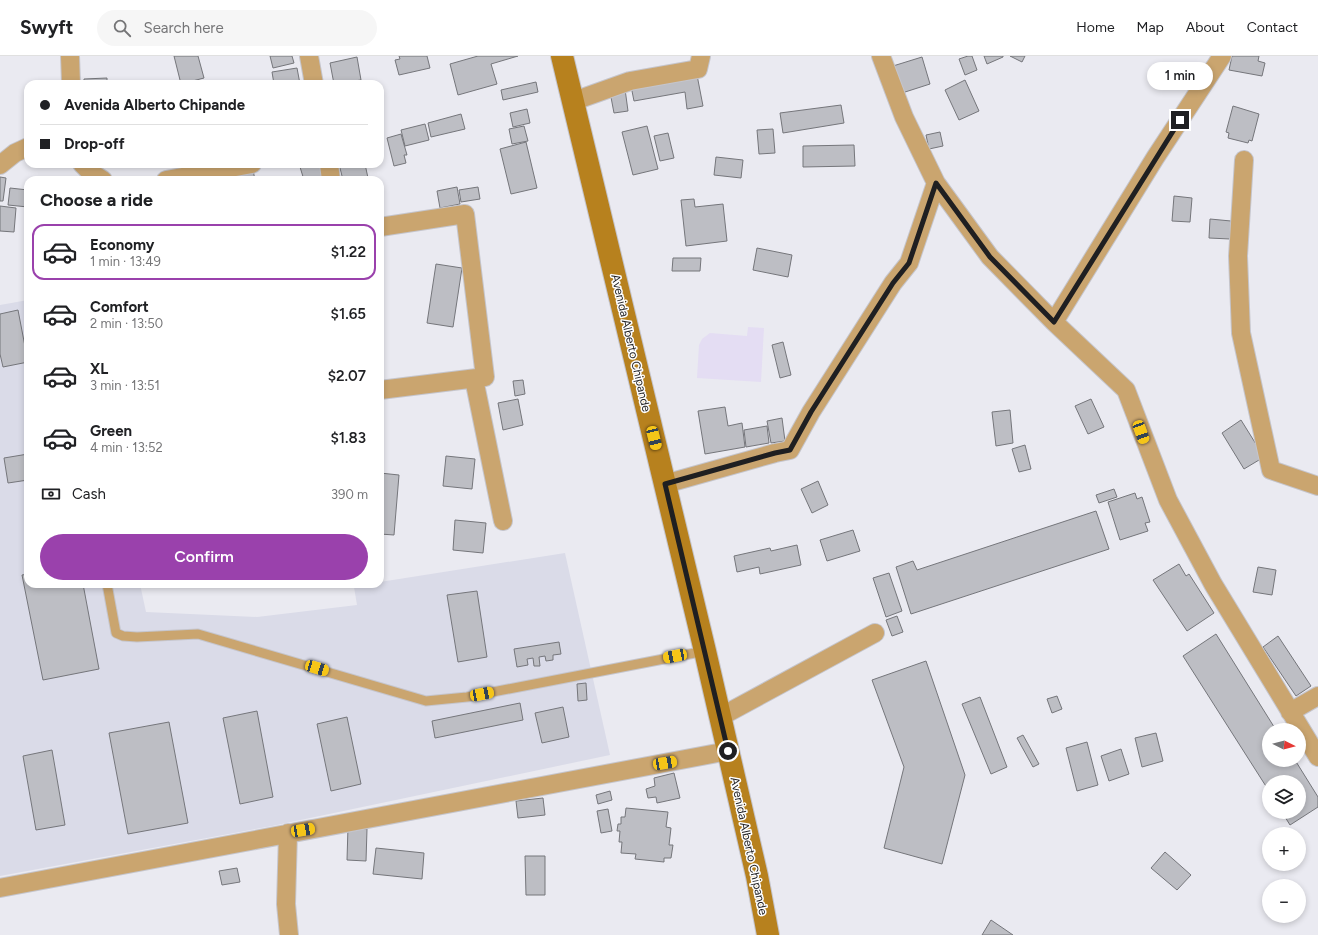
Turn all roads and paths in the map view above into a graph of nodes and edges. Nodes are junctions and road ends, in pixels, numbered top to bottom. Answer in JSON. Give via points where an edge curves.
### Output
{"nodes":[{"id":1,"x":70,"y":56,"type":"edge"},
{"id":2,"x":309,"y":56,"type":"edge"},
{"id":3,"x":562,"y":56,"type":"edge"},
{"id":4,"x":701,"y":56,"type":"edge"},
{"id":5,"x":881,"y":56,"type":"edge"},
{"id":6,"x":1222,"y":56,"type":"edge"},
{"id":7,"x":71,"y":80,"type":"edge"},
{"id":8,"x":313,"y":80,"type":"edge"},
{"id":9,"x":574,"y":101,"type":"junction"},
{"id":10,"x":24,"y":149,"type":"edge"},
{"id":11,"x":1244,"y":160,"type":"dead end"},
{"id":12,"x":0,"y":165,"type":"edge"},
{"id":13,"x":86,"y":168,"type":"edge"},
{"id":14,"x":230,"y":168,"type":"edge"},
{"id":15,"x":97,"y":176,"type":"edge"},
{"id":16,"x":188,"y":176,"type":"edge"},
{"id":17,"x":936,"y":183,"type":"junction"},
{"id":18,"x":384,"y":226,"type":"edge"},
{"id":19,"x":1054,"y":322,"type":"junction"},
{"id":20,"x":474,"y":379,"type":"junction"},
{"id":21,"x":384,"y":390,"type":"edge"},
{"id":22,"x":665,"y":484,"type":"junction"},
{"id":23,"x":1318,"y":486,"type":"edge"},
{"id":24,"x":503,"y":521,"type":"dead end"},
{"id":25,"x":108,"y":588,"type":"edge"},
{"id":26,"x":875,"y":633,"type":"dead end"},
{"id":27,"x":705,"y":650,"type":"junction"},
{"id":28,"x":1318,"y":696,"type":"edge"},
{"id":29,"x":1290,"y":712,"type":"junction"},
{"id":30,"x":720,"y":717,"type":"junction"},
{"id":31,"x":728,"y":751,"type":"junction"},
{"id":32,"x":1318,"y":757,"type":"edge"},
{"id":33,"x":288,"y":833,"type":"junction"},
{"id":34,"x":0,"y":888,"type":"edge"},
{"id":35,"x":289,"y":935,"type":"edge"},
{"id":36,"x":768,"y":935,"type":"edge"}],
"edges":[{"from":1,"to":7,"type":"street"},
{"from":2,"to":8,"type":"street"},
{"from":3,"to":9,"type":"main road","name":"Avenida Alberto Chipande"},
{"from":4,"to":9,"type":"street","via":[[698,69],[630,81]]},
{"from":5,"to":17,"type":"street","via":[[904,117]]},
{"from":6,"to":19,"type":"street","via":[[1155,158]]},
{"from":9,"to":22,"type":"main road","name":"Avenida Alberto Chipande"},
{"from":10,"to":12,"type":"street"},
{"from":11,"to":23,"type":"street","via":[[1238,256],[1241,333],[1271,470]]},
{"from":13,"to":15,"type":"street"},
{"from":14,"to":16,"type":"street"},
{"from":17,"to":19,"type":"street","via":[[990,257]]},
{"from":17,"to":22,"type":"street","via":[[909,263],[893,283],[811,412],[790,450]]},
{"from":18,"to":20,"type":"street","via":[[465,214],[484,377]]},
{"from":19,"to":29,"type":"street","via":[[1126,390],[1168,500],[1214,584]]},
{"from":20,"to":21,"type":"street"},
{"from":20,"to":24,"type":"street"},
{"from":22,"to":27,"type":"main road","name":"Avenida Alberto Chipande"},
{"from":25,"to":27,"type":"lane","via":[[116,633],[123,636],[198,634],[426,701],[467,697]]},
{"from":26,"to":30,"type":"street"},
{"from":27,"to":30,"type":"main road","name":"Avenida Alberto Chipande"},
{"from":28,"to":29,"type":"street"},
{"from":29,"to":32,"type":"street"},
{"from":30,"to":31,"type":"main road","name":"Avenida Alberto Chipande"},
{"from":31,"to":33,"type":"street"},
{"from":31,"to":36,"type":"main road","name":"Avenida Alberto Chipande"},
{"from":33,"to":34,"type":"street"},
{"from":33,"to":35,"type":"street","via":[[286,904]]}]}
